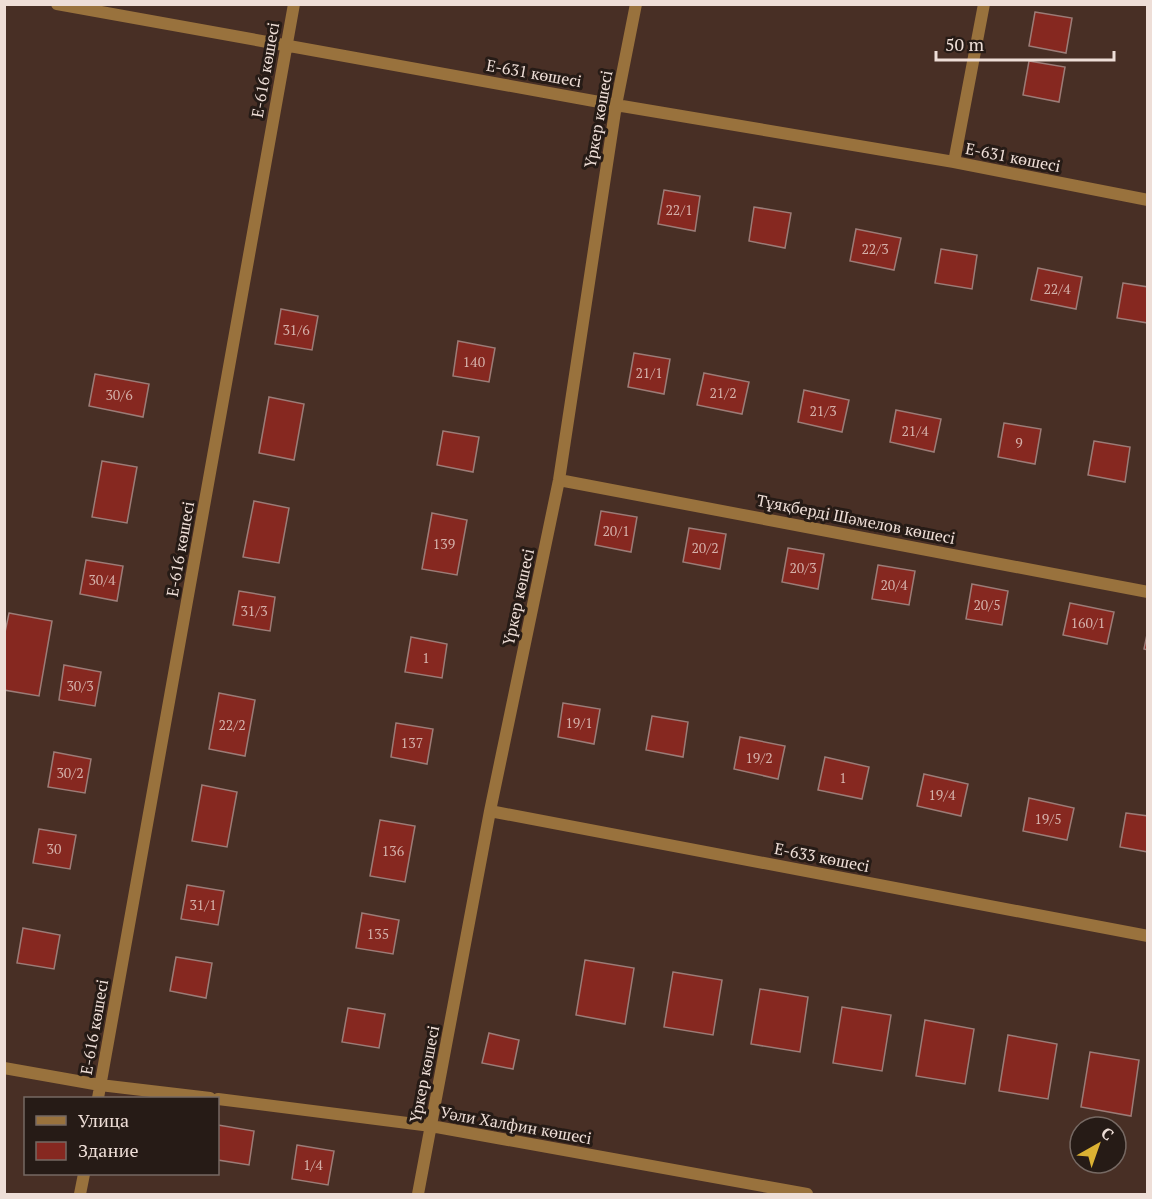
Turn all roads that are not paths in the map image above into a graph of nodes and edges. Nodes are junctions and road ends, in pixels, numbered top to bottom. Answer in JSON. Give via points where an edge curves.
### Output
{"nodes":[{"id":1,"x":57,"y":4,"type":"edge"},
{"id":2,"x":294,"y":4,"type":"edge"},
{"id":3,"x":636,"y":4,"type":"edge"},
{"id":4,"x":984,"y":4,"type":"edge"},
{"id":5,"x":287,"y":45,"type":"junction"},
{"id":6,"x":616,"y":105,"type":"junction"},
{"id":7,"x":954,"y":162,"type":"junction"},
{"id":8,"x":1148,"y":200,"type":"edge"},
{"id":9,"x":559,"y":480,"type":"junction"},
{"id":10,"x":1148,"y":592,"type":"edge"},
{"id":11,"x":490,"y":811,"type":"junction"},
{"id":12,"x":1148,"y":936,"type":"edge"},
{"id":13,"x":4,"y":1068,"type":"edge"},
{"id":14,"x":100,"y":1085,"type":"junction"},
{"id":15,"x":98,"y":1097,"type":"edge"},
{"id":16,"x":202,"y":1097,"type":"edge"},
{"id":17,"x":219,"y":1100,"type":"edge"},
{"id":18,"x":431,"y":1126,"type":"junction"},
{"id":19,"x":84,"y":1175,"type":"edge"},
{"id":20,"x":80,"y":1194,"type":"edge"},
{"id":21,"x":418,"y":1194,"type":"edge"},
{"id":22,"x":807,"y":1194,"type":"edge"}],
"edges":[{"from":1,"to":5,"type":"street","name":"Е-631 көшесі"},
{"from":2,"to":5,"type":"street","name":"Е-616 көшесі"},
{"from":3,"to":6,"type":"street","name":"Үркер көшесі"},
{"from":4,"to":7,"type":"street"},
{"from":5,"to":6,"type":"street","name":"Е-631 көшесі"},
{"from":5,"to":14,"type":"street","name":"Е-616 көшесі"},
{"from":6,"to":7,"type":"street","name":"Е-631 көшесі"},
{"from":6,"to":9,"type":"street","name":"Үркер көшесі"},
{"from":7,"to":8,"type":"street","name":"Е-631 көшесі"},
{"from":9,"to":10,"type":"street","name":"Тұяқберді Шәмелов көшесі"},
{"from":9,"to":11,"type":"street","name":"Үркер көшесі"},
{"from":11,"to":12,"type":"street","name":"Е-633 көшесі"},
{"from":11,"to":18,"type":"street","name":"Үркер көшесі"},
{"from":13,"to":14,"type":"street"},
{"from":14,"to":15,"type":"street","name":"Е-616 көшесі"},
{"from":14,"to":16,"type":"street"},
{"from":17,"to":18,"type":"street","name":"Уәли Халфин көшесі"},
{"from":18,"to":21,"type":"street","name":"Үркер көшесі"},
{"from":18,"to":22,"type":"street","name":"Уәли Халфин көшесі"},
{"from":19,"to":20,"type":"street"}]}
